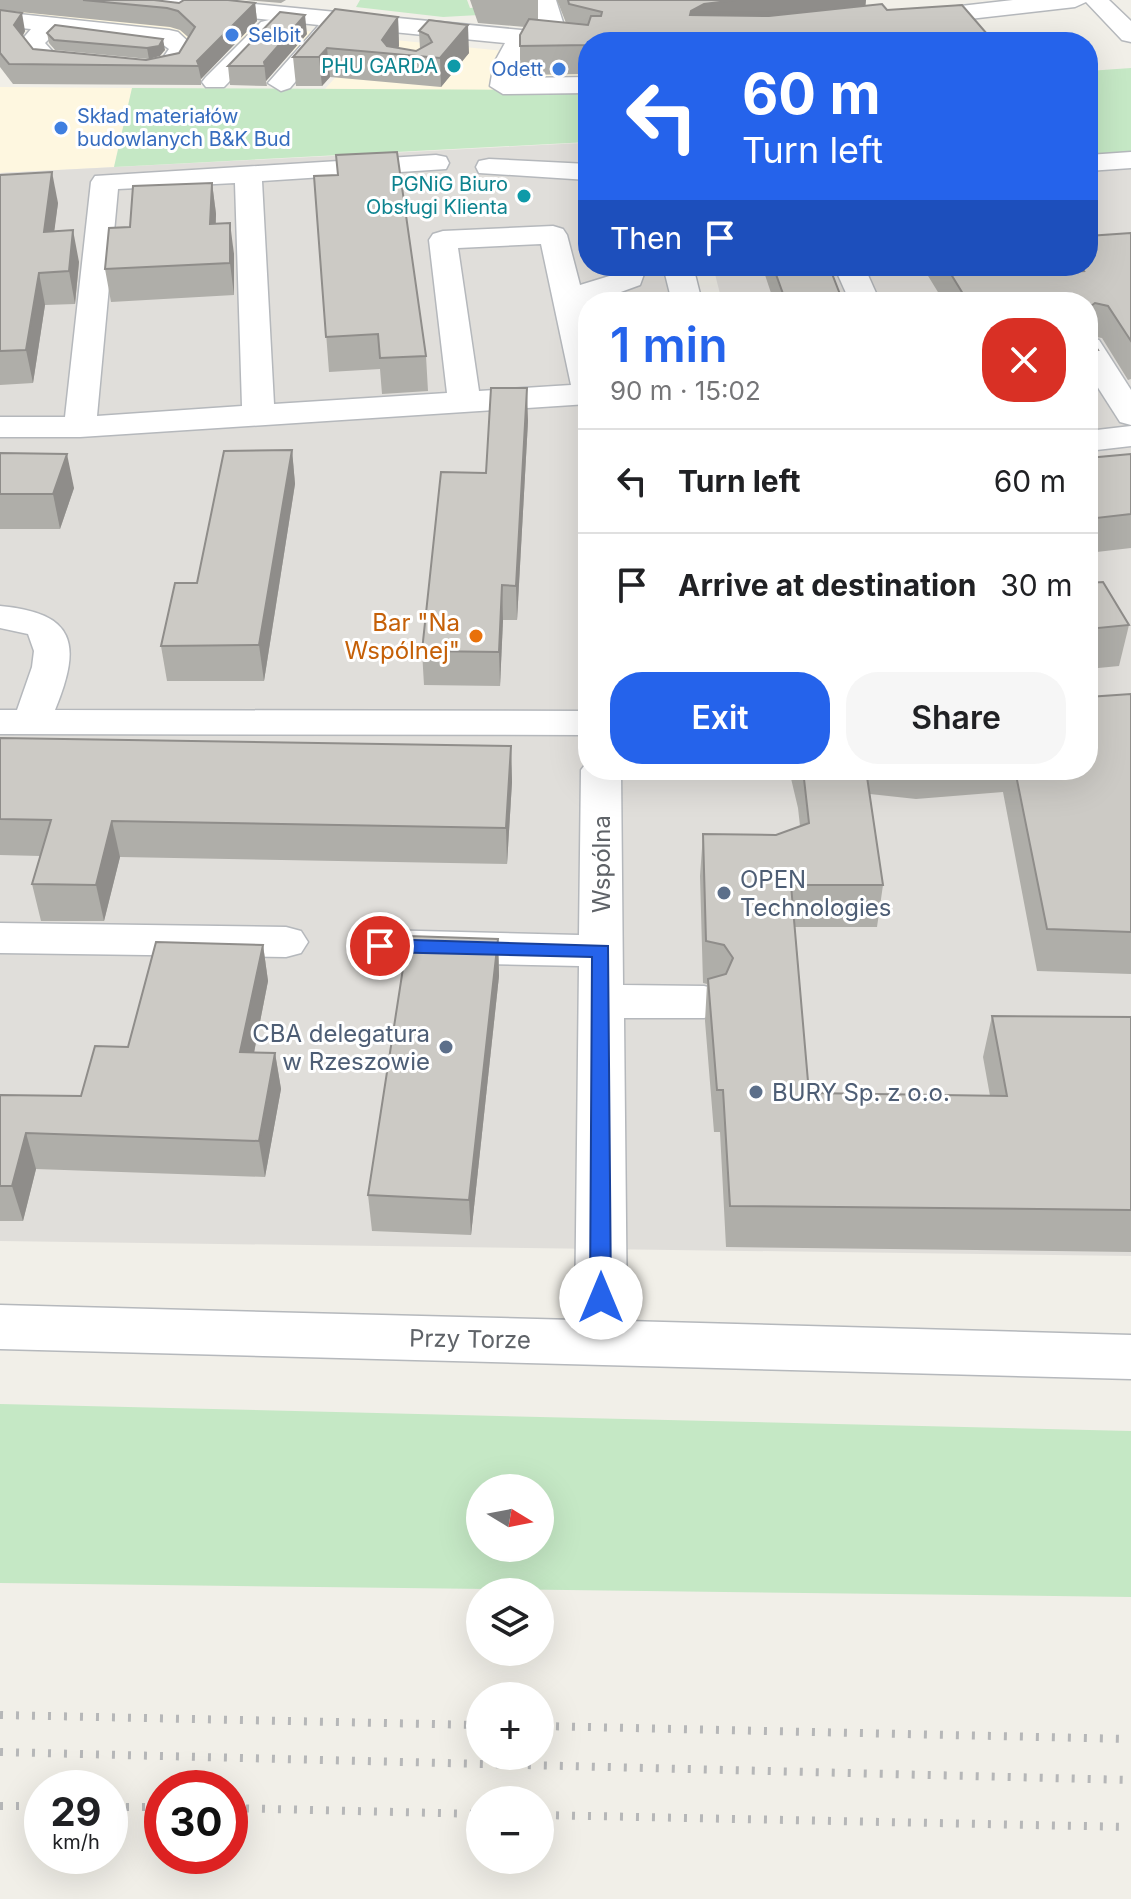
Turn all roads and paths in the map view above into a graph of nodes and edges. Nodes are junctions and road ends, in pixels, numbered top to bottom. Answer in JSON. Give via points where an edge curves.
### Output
{"nodes":[{"id":1,"x":7,"y":0,"type":"edge"},
{"id":2,"x":143,"y":0,"type":"edge"},
{"id":3,"x":544,"y":0,"type":"edge"},
{"id":4,"x":1075,"y":0,"type":"edge"},
{"id":5,"x":1096,"y":0,"type":"edge"},
{"id":6,"x":1124,"y":0,"type":"edge"},
{"id":7,"x":0,"y":6,"type":"edge"},
{"id":8,"x":1131,"y":6,"type":"edge"},
{"id":9,"x":341,"y":10,"type":"edge"},
{"id":10,"x":281,"y":15,"type":"junction"},
{"id":11,"x":0,"y":19,"type":"edge"},
{"id":12,"x":51,"y":24,"type":"junction"},
{"id":13,"x":911,"y":32,"type":"edge"},
{"id":14,"x":1131,"y":35,"type":"edge"},
{"id":15,"x":519,"y":40,"type":"junction"},
{"id":16,"x":557,"y":43,"type":"junction"},
{"id":17,"x":578,"y":44,"type":"edge"},
{"id":18,"x":215,"y":82,"type":"dead end"},
{"id":19,"x":281,"y":83,"type":"dead end"},
{"id":20,"x":578,"y":85,"type":"edge"},
{"id":21,"x":1131,"y":160,"type":"edge"},
{"id":22,"x":1098,"y":162,"type":"edge"},
{"id":23,"x":436,"y":163,"type":"dead end"},
{"id":24,"x":489,"y":167,"type":"dead end"},
{"id":25,"x":578,"y":171,"type":"edge"},
{"id":26,"x":248,"y":174,"type":"junction"},
{"id":27,"x":630,"y":276,"type":"edge"},
{"id":28,"x":590,"y":292,"type":"edge"},
{"id":29,"x":578,"y":294,"type":"edge"},
{"id":30,"x":570,"y":305,"type":"junction"},
{"id":31,"x":578,"y":344,"type":"edge"},
{"id":32,"x":1098,"y":363,"type":"edge"},
{"id":33,"x":578,"y":394,"type":"edge"},
{"id":34,"x":464,"y":401,"type":"junction"},
{"id":35,"x":258,"y":415,"type":"junction"},
{"id":36,"x":1131,"y":415,"type":"edge"},
{"id":37,"x":0,"y":427,"type":"edge"},
{"id":38,"x":80,"y":427,"type":"junction"},
{"id":39,"x":1131,"y":436,"type":"edge"},
{"id":40,"x":1098,"y":440,"type":"edge"},
{"id":41,"x":0,"y":617,"type":"edge"},
{"id":42,"x":15,"y":722,"type":"edge"},
{"id":43,"x":578,"y":723,"type":"edge"},
{"id":44,"x":601,"y":780,"type":"edge"},
{"id":45,"x":286,"y":942,"type":"dead end"},
{"id":46,"x":380,"y":946,"type":"dead end"},
{"id":47,"x":3,"y":947,"type":"edge"},
{"id":48,"x":601,"y":951,"type":"junction"},
{"id":49,"x":601,"y":1001,"type":"junction"},
{"id":50,"x":704,"y":1002,"type":"dead end"},
{"id":51,"x":0,"y":1327,"type":"edge"},
{"id":52,"x":601,"y":1343,"type":"junction"},
{"id":53,"x":1131,"y":1357,"type":"edge"}],
"edges":[{"from":1,"to":7,"type":"street"},
{"from":2,"to":10,"type":"street"},
{"from":3,"to":16,"type":"street"},
{"from":4,"to":13,"type":"street","via":[[895,20]]},
{"from":5,"to":14,"type":"street"},
{"from":6,"to":8,"type":"street"},
{"from":9,"to":10,"type":"street"},
{"from":9,"to":15,"type":"street","via":[[421,40]]},
{"from":9,"to":19,"type":"street"},
{"from":10,"to":18,"type":"street"},
{"from":11,"to":12,"type":"street"},
{"from":12,"to":12,"type":"street","via":[[169,37],[183,48],[170,65],[149,69],[46,60],[32,42]]},
{"from":15,"to":16,"type":"street"},
{"from":15,"to":20,"type":"street","via":[[506,63],[503,86]]},
{"from":16,"to":17,"type":"street"},
{"from":21,"to":22,"type":"street"},
{"from":23,"to":26,"type":"street"},
{"from":24,"to":25,"type":"street"},
{"from":26,"to":35,"type":"street"},
{"from":26,"to":38,"type":"street","via":[[105,182]]},
{"from":27,"to":28,"type":"street","via":[[609,289]]},
{"from":29,"to":30,"type":"street"},
{"from":30,"to":31,"type":"street"},
{"from":30,"to":34,"type":"street","via":[[553,235],[443,240]]},
{"from":32,"to":36,"type":"street"},
{"from":33,"to":34,"type":"street"},
{"from":34,"to":35,"type":"street"},
{"from":35,"to":38,"type":"street"},
{"from":37,"to":38,"type":"street"},
{"from":39,"to":40,"type":"street"},
{"from":41,"to":42,"type":"street","via":[[36,620],[49,630],[54,648],[53,662]]},
{"from":42,"to":43,"type":"street"},
{"from":44,"to":48,"type":"street","name":"Wspólna"},
{"from":45,"to":47,"type":"street"},
{"from":46,"to":48,"type":"street"},
{"from":48,"to":49,"type":"street","name":"Wspólna"},
{"from":49,"to":50,"type":"street"},
{"from":49,"to":52,"type":"street","name":"Wspólna"},
{"from":51,"to":52,"type":"street","name":"Przy Torze"},
{"from":52,"to":53,"type":"street","name":"Przy Torze"}]}
